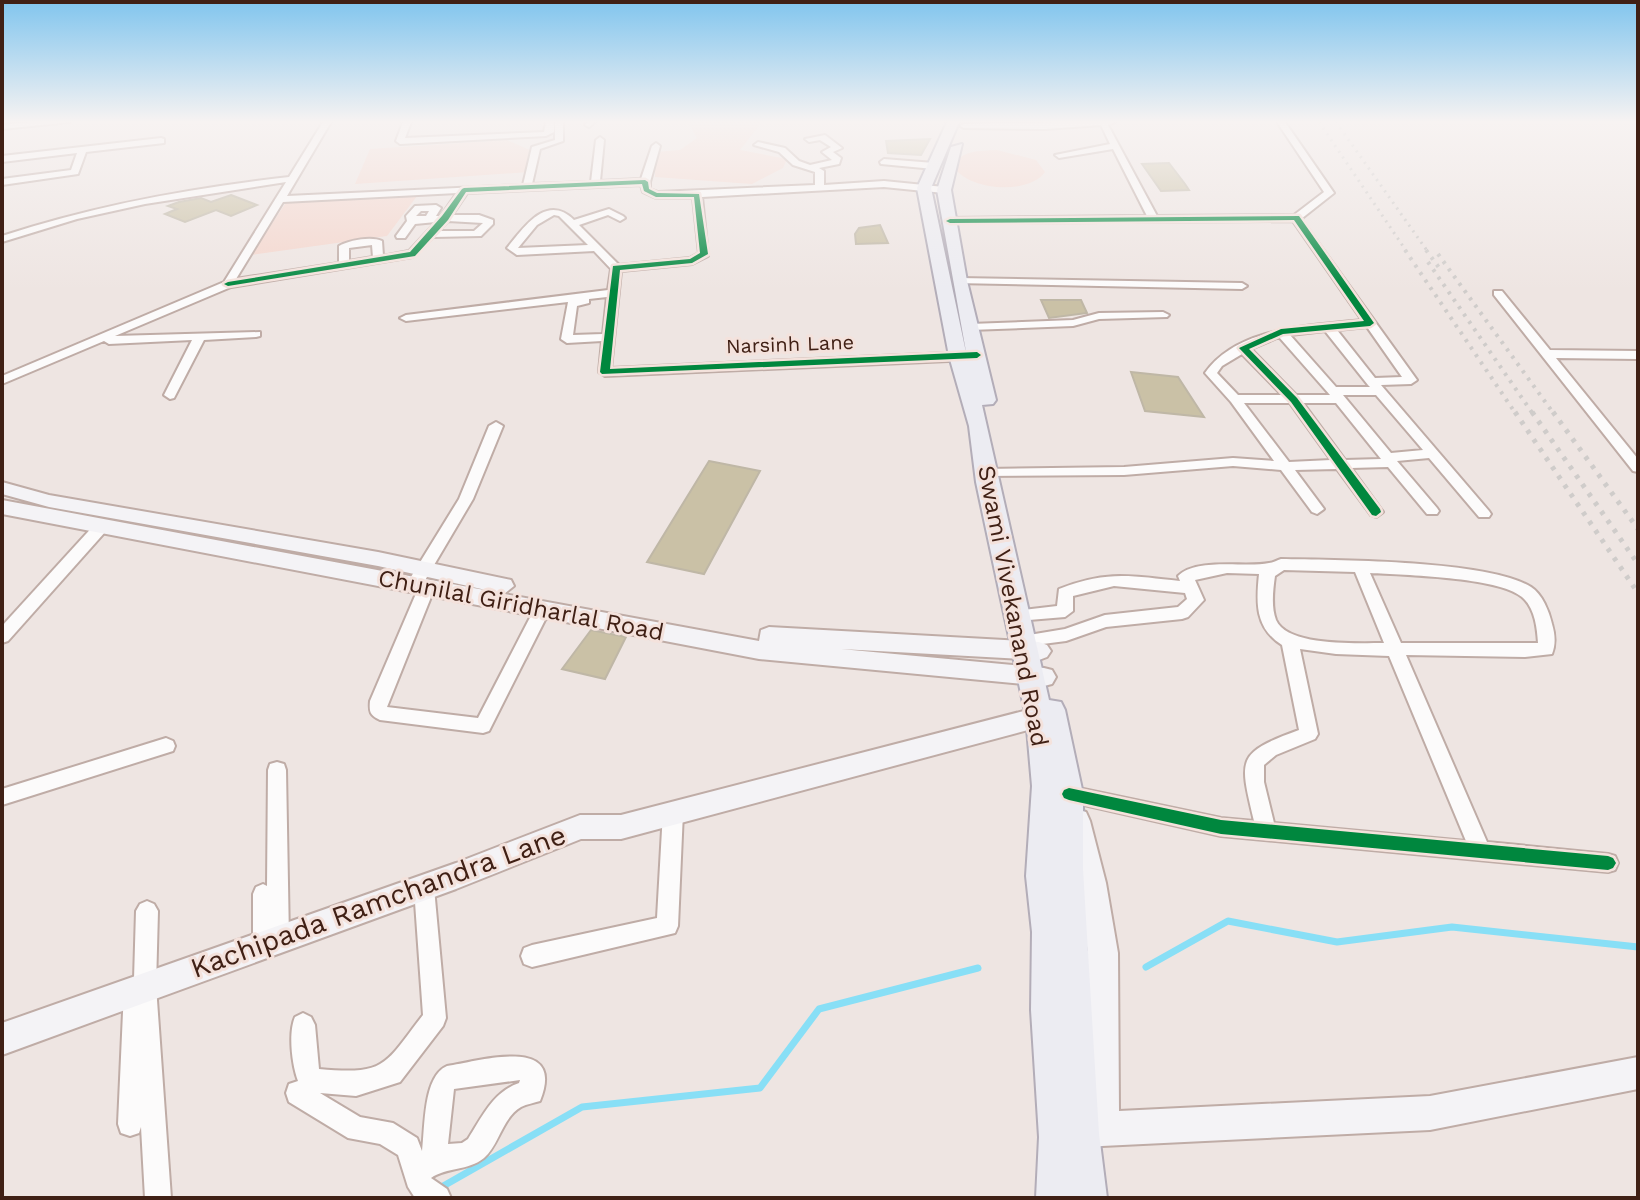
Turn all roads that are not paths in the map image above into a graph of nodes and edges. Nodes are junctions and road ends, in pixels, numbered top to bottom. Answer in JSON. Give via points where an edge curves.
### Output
{"nodes":[{"id":1,"x":31,"y":178,"type":"edge"},
{"id":2,"x":529,"y":178,"type":"edge"},
{"id":3,"x":596,"y":178,"type":"edge"},
{"id":4,"x":646,"y":178,"type":"edge"},
{"id":5,"x":820,"y":178,"type":"edge"},
{"id":6,"x":929,"y":178,"type":"edge"},
{"id":7,"x":947,"y":178,"type":"edge"},
{"id":8,"x":1126,"y":178,"type":"edge"},
{"id":9,"x":1320,"y":178,"type":"edge"},
{"id":10,"x":291,"y":179,"type":"joint"},
{"id":11,"x":2,"y":182,"type":"edge"},
{"id":12,"x":645,"y":182,"type":"junction"},
{"id":13,"x":595,"y":185,"type":"junction"},
{"id":14,"x":527,"y":188,"type":"junction"},
{"id":15,"x":819,"y":188,"type":"junction"},
{"id":16,"x":924,"y":188,"type":"junction"},
{"id":17,"x":464,"y":190,"type":"junction"},
{"id":18,"x":944,"y":190,"type":"junction"},
{"id":19,"x":421,"y":193,"type":"junction"},
{"id":20,"x":697,"y":195,"type":"junction"},
{"id":21,"x":280,"y":199,"type":"junction"},
{"id":22,"x":436,"y":209,"type":"junction"},
{"id":23,"x":448,"y":209,"type":"junction"},
{"id":24,"x":620,"y":218,"type":"dead end"},
{"id":25,"x":1153,"y":218,"type":"junction"},
{"id":26,"x":1296,"y":218,"type":"junction"},
{"id":27,"x":429,"y":219,"type":"junction"},
{"id":28,"x":950,"y":221,"type":"junction"},
{"id":29,"x":572,"y":224,"type":"junction"},
{"id":30,"x":436,"y":234,"type":"junction"},
{"id":31,"x":401,"y":236,"type":"dead end"},
{"id":32,"x":2,"y":239,"type":"edge"},
{"id":33,"x":594,"y":248,"type":"junction"},
{"id":34,"x":378,"y":261,"type":"junction"},
{"id":35,"x":344,"y":266,"type":"junction"},
{"id":36,"x":616,"y":268,"type":"junction"},
{"id":37,"x":959,"y":281,"type":"junction"},
{"id":38,"x":228,"y":284,"type":"junction"},
{"id":39,"x":1242,"y":286,"type":"dead end"},
{"id":40,"x":1498,"y":293,"type":"dead end"},
{"id":41,"x":611,"y":296,"type":"junction"},
{"id":42,"x":1163,"y":315,"type":"dead end"},
{"id":43,"x":406,"y":318,"type":"dead end"},
{"id":44,"x":1370,"y":323,"type":"junction"},
{"id":45,"x":970,"y":327,"type":"junction"},
{"id":46,"x":1329,"y":328,"type":"junction"},
{"id":47,"x":1281,"y":332,"type":"junction"},
{"id":48,"x":256,"y":334,"type":"dead end"},
{"id":49,"x":200,"y":336,"type":"junction"},
{"id":50,"x":608,"y":337,"type":"junction"},
{"id":51,"x":99,"y":341,"type":"junction"},
{"id":52,"x":1243,"y":348,"type":"junction"},
{"id":53,"x":1545,"y":354,"type":"junction"},
{"id":54,"x":1638,"y":355,"type":"edge"},
{"id":55,"x":968,"y":356,"type":"junction"},
{"id":56,"x":2,"y":380,"type":"edge"},
{"id":57,"x":1376,"y":386,"type":"junction"},
{"id":58,"x":170,"y":395,"type":"dead end"},
{"id":59,"x":1337,"y":395,"type":"junction"},
{"id":60,"x":1235,"y":399,"type":"junction"},
{"id":61,"x":1294,"y":400,"type":"junction"},
{"id":62,"x":496,"y":426,"type":"dead end"},
{"id":63,"x":1621,"y":447,"type":"junction"},
{"id":64,"x":1638,"y":447,"type":"edge"},
{"id":65,"x":1433,"y":454,"type":"junction"},
{"id":66,"x":1390,"y":460,"type":"junction"},
{"id":67,"x":1342,"y":465,"type":"junction"},
{"id":68,"x":1287,"y":466,"type":"junction"},
{"id":69,"x":1638,"y":468,"type":"edge"},
{"id":70,"x":992,"y":473,"type":"junction"},
{"id":71,"x":2,"y":488,"type":"edge"},
{"id":72,"x":2,"y":507,"type":"edge"},
{"id":73,"x":1317,"y":509,"type":"dead end"},
{"id":74,"x":1432,"y":511,"type":"dead end"},
{"id":75,"x":1376,"y":512,"type":"dead end"},
{"id":76,"x":1484,"y":514,"type":"dead end"},
{"id":77,"x":101,"y":527,"type":"junction"},
{"id":78,"x":1275,"y":569,"type":"junction"},
{"id":79,"x":1361,"y":569,"type":"junction"},
{"id":80,"x":422,"y":580,"type":"junction"},
{"id":81,"x":1191,"y":588,"type":"junction"},
{"id":82,"x":543,"y":608,"type":"junction"},
{"id":83,"x":1029,"y":614,"type":"junction"},
{"id":84,"x":2,"y":637,"type":"edge"},
{"id":85,"x":1290,"y":642,"type":"junction"},
{"id":86,"x":1394,"y":648,"type":"junction"},
{"id":87,"x":1035,"y":658,"type":"junction"},
{"id":88,"x":1039,"y":717,"type":"junction"},
{"id":89,"x":166,"y":746,"type":"dead end"},
{"id":90,"x":277,"y":770,"type":"dead end"},
{"id":91,"x":1069,"y":794,"type":"junction"},
{"id":92,"x":2,"y":797,"type":"edge"},
{"id":93,"x":673,"y":812,"type":"junction"},
{"id":94,"x":1266,"y":831,"type":"junction"},
{"id":95,"x":1481,"y":852,"type":"junction"},
{"id":96,"x":1608,"y":863,"type":"dead end"},
{"id":97,"x":424,"y":888,"type":"junction"},
{"id":98,"x":263,"y":894,"type":"dead end"},
{"id":99,"x":147,"y":911,"type":"dead end"},
{"id":100,"x":271,"y":942,"type":"junction"},
{"id":101,"x":532,"y":956,"type":"dead end"},
{"id":102,"x":140,"y":988,"type":"junction"},
{"id":103,"x":303,"y":1025,"type":"dead end"},
{"id":104,"x":2,"y":1039,"type":"edge"},
{"id":105,"x":1638,"y":1073,"type":"edge"},
{"id":106,"x":298,"y":1093,"type":"dead end"},
{"id":107,"x":130,"y":1124,"type":"dead end"},
{"id":108,"x":1080,"y":1133,"type":"junction"},
{"id":109,"x":427,"y":1180,"type":"edge"},
{"id":110,"x":158,"y":1198,"type":"edge"},
{"id":111,"x":1055,"y":1198,"type":"edge"},
{"id":112,"x":1088,"y":1198,"type":"edge"}],
"edges":[{"from":1,"to":11,"type":"street"},
{"from":2,"to":14,"type":"street"},
{"from":3,"to":13,"type":"street"},
{"from":4,"to":12,"type":"street"},
{"from":5,"to":15,"type":"street"},
{"from":6,"to":16,"type":"main road"},
{"from":7,"to":18,"type":"main road","name":"Swami Vivekanand Road"},
{"from":8,"to":25,"type":"street"},
{"from":9,"to":26,"type":"street","via":[[1329,193]]},
{"from":10,"to":21,"type":"street"},
{"from":10,"to":32,"type":"street","via":[[174,193],[85,212]]},
{"from":12,"to":13,"type":"street"},
{"from":12,"to":20,"type":"street","via":[[646,190],[656,195]]},
{"from":13,"to":14,"type":"street"},
{"from":14,"to":17,"type":"street"},
{"from":15,"to":16,"type":"street"},
{"from":15,"to":20,"type":"street"},
{"from":16,"to":18,"type":"street"},
{"from":16,"to":55,"type":"main road","name":"Swami Vivekanand Road"},
{"from":17,"to":19,"type":"street"},
{"from":17,"to":23,"type":"street"},
{"from":18,"to":28,"type":"main road","name":"Swami Vivekanand Road"},
{"from":19,"to":21,"type":"street"},
{"from":19,"to":23,"type":"street","via":[[414,205]]},
{"from":20,"to":36,"type":"street","via":[[701,258]]},
{"from":21,"to":38,"type":"street"},
{"from":22,"to":23,"type":"street"},
{"from":22,"to":27,"type":"street"},
{"from":22,"to":27,"type":"street","via":[[418,208],[409,218]]},
{"from":23,"to":27,"type":"street"},
{"from":23,"to":30,"type":"street"},
{"from":23,"to":30,"type":"street","via":[[490,222],[477,234]]},
{"from":23,"to":31,"type":"street","via":[[412,221]]},
{"from":24,"to":29,"type":"street","via":[[609,212]]},
{"from":25,"to":26,"type":"street"},
{"from":25,"to":28,"type":"street"},
{"from":26,"to":44,"type":"street"},
{"from":28,"to":37,"type":"main road","name":"Swami Vivekanand Road"},
{"from":29,"to":33,"type":"street"},
{"from":29,"to":33,"type":"street","via":[[562,213],[543,214],[513,251]]},
{"from":30,"to":34,"type":"street","via":[[412,254]]},
{"from":33,"to":36,"type":"street"},
{"from":34,"to":35,"type":"street"},
{"from":34,"to":35,"type":"street","via":[[377,241],[349,244],[344,246]]},
{"from":35,"to":38,"type":"street"},
{"from":36,"to":41,"type":"street"},
{"from":37,"to":39,"type":"street"},
{"from":37,"to":45,"type":"main road","name":"Swami Vivekanand Road"},
{"from":38,"to":51,"type":"street"},
{"from":40,"to":53,"type":"street"},
{"from":41,"to":43,"type":"street"},
{"from":41,"to":50,"type":"street"},
{"from":41,"to":50,"type":"street","via":[[573,302],[567,337]]},
{"from":42,"to":45,"type":"street"},
{"from":44,"to":46,"type":"street"},
{"from":44,"to":57,"type":"street","via":[[1411,380]]},
{"from":45,"to":55,"type":"main road","name":"Swami Vivekanand Road"},
{"from":46,"to":47,"type":"street"},
{"from":46,"to":57,"type":"street"},
{"from":47,"to":52,"type":"street"},
{"from":47,"to":59,"type":"street"},
{"from":48,"to":49,"type":"street"},
{"from":49,"to":51,"type":"street"},
{"from":49,"to":58,"type":"street"},
{"from":50,"to":55,"type":"street","name":"Narsinh Lane","via":[[605,372]]},
{"from":51,"to":56,"type":"street"},
{"from":52,"to":60,"type":"street","via":[[1211,373]]},
{"from":52,"to":61,"type":"street"},
{"from":53,"to":54,"type":"street"},
{"from":53,"to":63,"type":"street"},
{"from":55,"to":70,"type":"main road","name":"Swami Vivekanand Road"},
{"from":57,"to":59,"type":"street"},
{"from":57,"to":65,"type":"street"},
{"from":59,"to":61,"type":"street"},
{"from":59,"to":66,"type":"street"},
{"from":60,"to":61,"type":"street"},
{"from":60,"to":68,"type":"street"},
{"from":61,"to":67,"type":"street"},
{"from":62,"to":80,"type":"street","via":[[466,499]]},
{"from":63,"to":64,"type":"street"},
{"from":63,"to":69,"type":"street"},
{"from":65,"to":66,"type":"street"},
{"from":65,"to":76,"type":"street"},
{"from":66,"to":67,"type":"street"},
{"from":66,"to":74,"type":"street"},
{"from":67,"to":68,"type":"street"},
{"from":67,"to":75,"type":"street"},
{"from":68,"to":70,"type":"street","via":[[1233,462],[1124,471]]},
{"from":68,"to":73,"type":"street"},
{"from":70,"to":83,"type":"main road","name":"Swami Vivekanand Road"},
{"from":70,"to":87,"type":"main road","name":"Swami Vivekanand Road"},
{"from":71,"to":80,"type":"main road","name":"Chunilal Giridharlal Road"},
{"from":72,"to":77,"type":"main road","name":"Chunilal Giridharlal Road"},
{"from":77,"to":80,"type":"main road","name":"Chunilal Giridharlal Road"},
{"from":77,"to":84,"type":"street"},
{"from":78,"to":79,"type":"street","via":[[1304,564]]},
{"from":78,"to":81,"type":"street","via":[[1227,568],[1186,576]]},
{"from":78,"to":85,"type":"street","via":[[1267,574],[1264,609],[1276,633]]},
{"from":79,"to":86,"type":"street"},
{"from":79,"to":86,"type":"street","via":[[1507,582],[1527,592],[1547,636],[1546,649],[1514,653]]},
{"from":80,"to":82,"type":"main road","name":"Chunilal Giridharlal Road"},
{"from":80,"to":82,"type":"street","via":[[379,701],[378,711],[386,715],[483,726]]},
{"from":80,"to":87,"type":"main road","name":"Chunilal Giridharlal Road","via":[[764,636]]},
{"from":81,"to":83,"type":"street","via":[[1120,578],[1094,580],[1065,593],[1065,611]]},
{"from":81,"to":87,"type":"street","via":[[1196,600],[1182,613],[1105,621],[1066,635]]},
{"from":82,"to":87,"type":"main road","name":"Chunilal Giridharlal Road","via":[[759,650]]},
{"from":83,"to":87,"type":"main road","name":"Swami Vivekanand Road"},
{"from":85,"to":86,"type":"street"},
{"from":85,"to":94,"type":"street","via":[[1309,734],[1269,749],[1255,762],[1254,782]]},
{"from":86,"to":95,"type":"street"},
{"from":87,"to":88,"type":"main road","name":"Swami Vivekanand Road"},
{"from":87,"to":91,"type":"main road","name":"Swami Vivekanand Road"},
{"from":88,"to":93,"type":"main road","name":"Kachipada Ramchandra Lane"},
{"from":88,"to":108,"type":"main road","name":"Swami Vivekanand Road","via":[[1046,786],[1041,876],[1048,932],[1048,1010]]},
{"from":89,"to":92,"type":"street"},
{"from":90,"to":100,"type":"street"},
{"from":91,"to":94,"type":"street","via":[[1221,827]]},
{"from":91,"to":108,"type":"main road","name":"Swami Vivekanand Road"},
{"from":91,"to":108,"type":"main road","name":"Swami Vivekanand Road","via":[[1103,953],[1105,1033]]},
{"from":93,"to":97,"type":"main road","name":"Kachipada Ramchandra Lane","via":[[621,827],[580,827]]},
{"from":93,"to":101,"type":"street","via":[[667,926]]},
{"from":94,"to":95,"type":"street"},
{"from":95,"to":96,"type":"street"},
{"from":97,"to":100,"type":"main road","name":"Kachipada Ramchandra Lane"},
{"from":97,"to":103,"type":"street","via":[[435,1018],[392,1074],[356,1084],[314,1080],[307,1073]]},
{"from":98,"to":100,"type":"street"},
{"from":99,"to":102,"type":"street"},
{"from":100,"to":102,"type":"main road","name":"Kachipada Ramchandra Lane"},
{"from":102,"to":104,"type":"main road","name":"Kachipada Ramchandra Lane"},
{"from":102,"to":107,"type":"street"},
{"from":102,"to":110,"type":"street"},
{"from":105,"to":108,"type":"main road","via":[[1430,1113]]},
{"from":106,"to":109,"type":"street","via":[[357,1129],[384,1132],[408,1147]]},
{"from":108,"to":111,"type":"main road","name":"Swami Vivekanand Road"},
{"from":108,"to":112,"type":"main road","name":"Swami Vivekanand Road"},
{"from":109,"to":109,"type":"street","via":[[439,1158],[477,1148],[501,1109],[514,1097],[531,1092],[532,1072],[525,1067],[447,1078]]}]}
